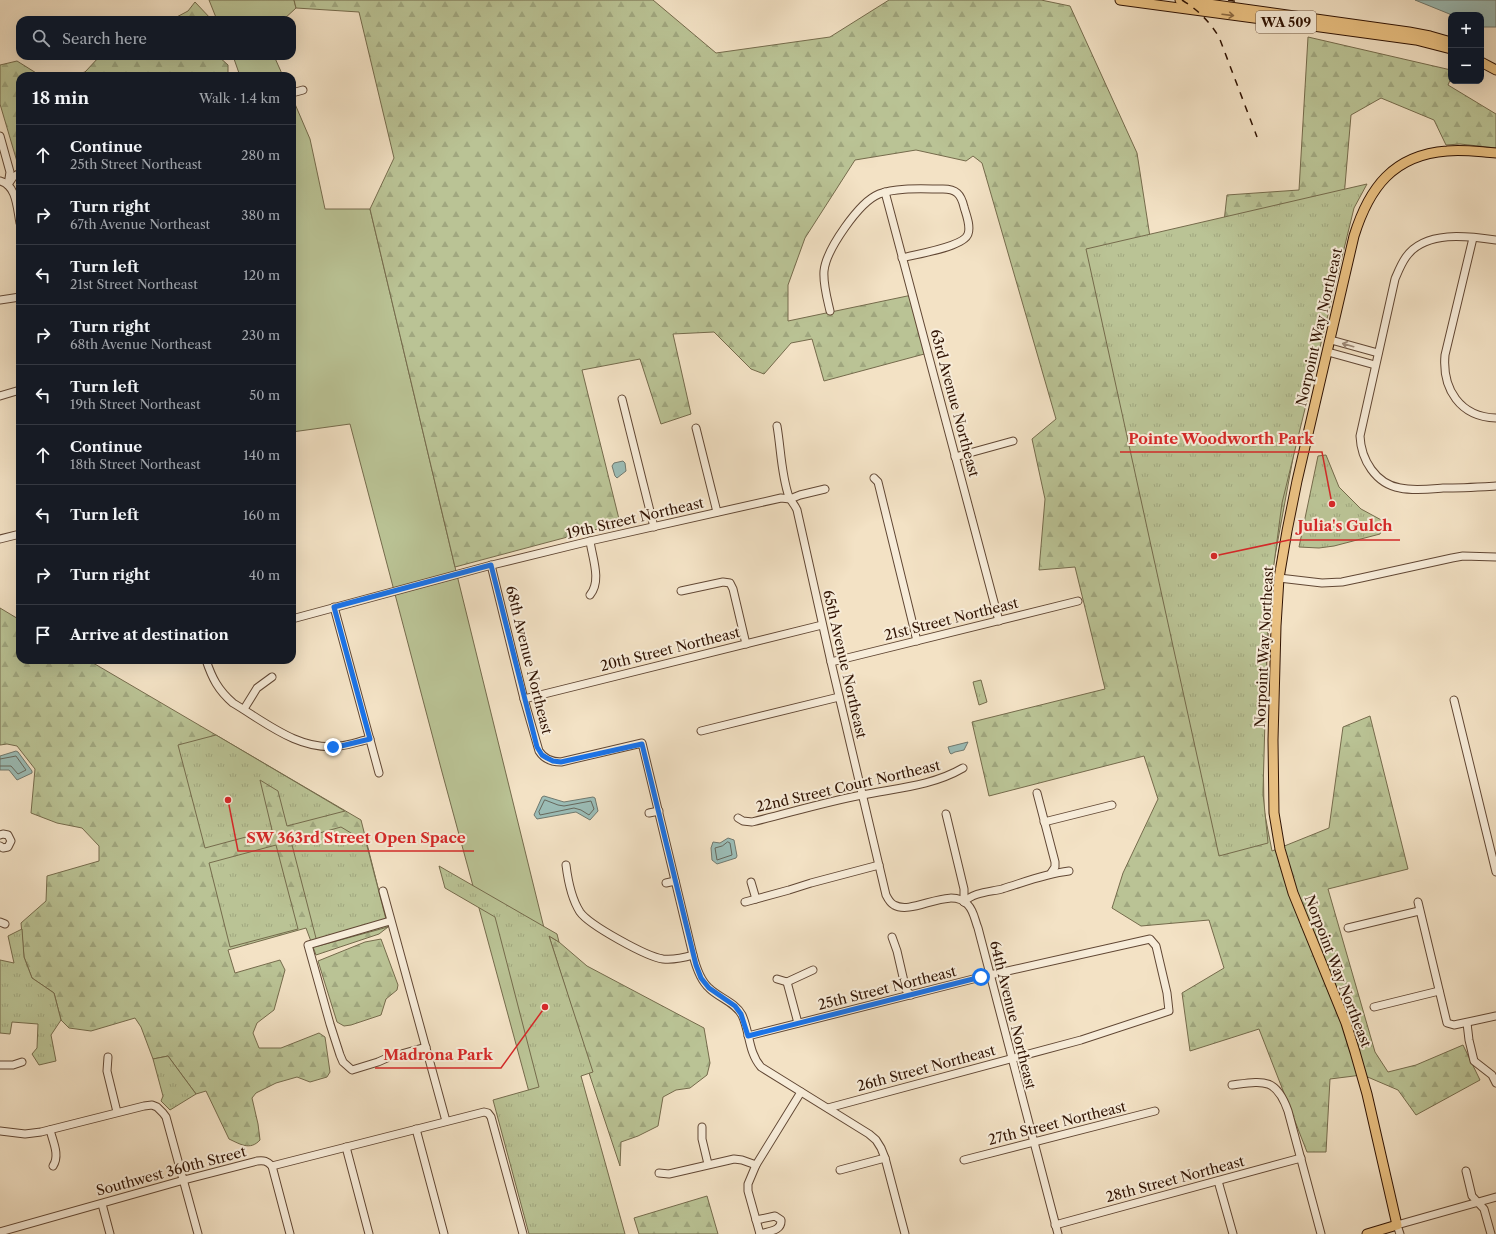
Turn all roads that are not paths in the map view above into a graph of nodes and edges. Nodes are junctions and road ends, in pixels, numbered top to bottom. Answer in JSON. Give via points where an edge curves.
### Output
{"nodes":[{"id":1,"x":1120,"y":0,"type":"edge"},
{"id":2,"x":1180,"y":0,"type":"edge"},
{"id":3,"x":1448,"y":41,"type":"edge"},
{"id":4,"x":1448,"y":47,"type":"edge"},
{"id":5,"x":1484,"y":57,"type":"edge"},
{"id":6,"x":1496,"y":63,"type":"edge"},
{"id":7,"x":1484,"y":64,"type":"edge"},
{"id":8,"x":1496,"y":70,"type":"edge"},
{"id":9,"x":303,"y":90,"type":"dead end"},
{"id":10,"x":296,"y":93,"type":"edge"},
{"id":11,"x":0,"y":136,"type":"edge"},
{"id":12,"x":1496,"y":153,"type":"edge"},
{"id":13,"x":16,"y":175,"type":"edge"},
{"id":14,"x":0,"y":181,"type":"edge"},
{"id":15,"x":8,"y":185,"type":"junction"},
{"id":16,"x":885,"y":192,"type":"junction"},
{"id":17,"x":16,"y":205,"type":"edge"},
{"id":18,"x":1473,"y":238,"type":"junction"},
{"id":19,"x":1496,"y":240,"type":"edge"},
{"id":20,"x":902,"y":258,"type":"junction"},
{"id":21,"x":16,"y":298,"type":"edge"},
{"id":22,"x":0,"y":300,"type":"edge"},
{"id":23,"x":830,"y":311,"type":"dead end"},
{"id":24,"x":1331,"y":340,"type":"junction"},
{"id":25,"x":1328,"y":352,"type":"junction"},
{"id":26,"x":1378,"y":353,"type":"junction"},
{"id":27,"x":1375,"y":365,"type":"junction"},
{"id":28,"x":16,"y":391,"type":"edge"},
{"id":29,"x":0,"y":396,"type":"edge"},
{"id":30,"x":622,"y":399,"type":"dead end"},
{"id":31,"x":1496,"y":418,"type":"edge"},
{"id":32,"x":777,"y":426,"type":"dead end"},
{"id":33,"x":696,"y":428,"type":"dead end"},
{"id":34,"x":1013,"y":441,"type":"dead end"},
{"id":35,"x":955,"y":457,"type":"junction"},
{"id":36,"x":874,"y":478,"type":"dead end"},
{"id":37,"x":1496,"y":486,"type":"edge"},
{"id":38,"x":825,"y":490,"type":"dead end"},
{"id":39,"x":790,"y":499,"type":"junction"},
{"id":40,"x":717,"y":512,"type":"junction"},
{"id":41,"x":654,"y":526,"type":"junction"},
{"id":42,"x":16,"y":535,"type":"edge"},
{"id":43,"x":0,"y":539,"type":"edge"},
{"id":44,"x":590,"y":541,"type":"junction"},
{"id":45,"x":1496,"y":557,"type":"edge"},
{"id":46,"x":491,"y":565,"type":"junction"},
{"id":47,"x":1279,"y":578,"type":"junction"},
{"id":48,"x":681,"y":592,"type":"dead end"},
{"id":49,"x":590,"y":595,"type":"dead end"},
{"id":50,"x":1078,"y":601,"type":"dead end"},
{"id":51,"x":334,"y":607,"type":"junction"},
{"id":52,"x":296,"y":618,"type":"edge"},
{"id":53,"x":999,"y":621,"type":"junction"},
{"id":54,"x":822,"y":625,"type":"junction"},
{"id":55,"x":917,"y":641,"type":"junction"},
{"id":56,"x":746,"y":644,"type":"junction"},
{"id":57,"x":831,"y":662,"type":"junction"},
{"id":58,"x":208,"y":664,"type":"edge"},
{"id":59,"x":272,"y":677,"type":"dead end"},
{"id":60,"x":839,"y":697,"type":"junction"},
{"id":61,"x":524,"y":699,"type":"junction"},
{"id":62,"x":1454,"y":700,"type":"dead end"},
{"id":63,"x":244,"y":709,"type":"junction"},
{"id":64,"x":701,"y":730,"type":"dead end"},
{"id":65,"x":370,"y":739,"type":"junction"},
{"id":66,"x":963,"y":768,"type":"dead end"},
{"id":67,"x":379,"y":773,"type":"dead end"},
{"id":68,"x":1037,"y":793,"type":"dead end"},
{"id":69,"x":862,"y":795,"type":"junction"},
{"id":70,"x":1112,"y":805,"type":"dead end"},
{"id":71,"x":659,"y":811,"type":"junction"},
{"id":72,"x":649,"y":813,"type":"dead end"},
{"id":73,"x":946,"y":814,"type":"dead end"},
{"id":74,"x":738,"y":818,"type":"dead end"},
{"id":75,"x":1044,"y":822,"type":"junction"},
{"id":76,"x":0,"y":835,"type":"edge"},
{"id":77,"x":0,"y":846,"type":"edge"},
{"id":78,"x":1494,"y":853,"type":"edge"},
{"id":79,"x":566,"y":865,"type":"dead end"},
{"id":80,"x":879,"y":865,"type":"junction"},
{"id":81,"x":1069,"y":871,"type":"dead end"},
{"id":82,"x":1496,"y":872,"type":"edge"},
{"id":83,"x":1051,"y":873,"type":"junction"},
{"id":84,"x":675,"y":881,"type":"junction"},
{"id":85,"x":751,"y":882,"type":"dead end"},
{"id":86,"x":666,"y":883,"type":"dead end"},
{"id":87,"x":383,"y":891,"type":"dead end"},
{"id":88,"x":756,"y":899,"type":"junction"},
{"id":89,"x":744,"y":902,"type":"dead end"},
{"id":90,"x":964,"y":902,"type":"junction"},
{"id":91,"x":1418,"y":902,"type":"dead end"},
{"id":92,"x":1420,"y":911,"type":"junction"},
{"id":93,"x":390,"y":920,"type":"junction"},
{"id":94,"x":1348,"y":928,"type":"dead end"},
{"id":95,"x":892,"y":937,"type":"dead end"},
{"id":96,"x":693,"y":955,"type":"junction"},
{"id":97,"x":813,"y":970,"type":"dead end"},
{"id":98,"x":990,"y":976,"type":"junction"},
{"id":99,"x":777,"y":979,"type":"dead end"},
{"id":100,"x":787,"y":982,"type":"junction"},
{"id":101,"x":1439,"y":991,"type":"junction"},
{"id":102,"x":911,"y":995,"type":"junction"},
{"id":103,"x":1374,"y":1007,"type":"dead end"},
{"id":104,"x":1170,"y":1011,"type":"joint"},
{"id":105,"x":1496,"y":1016,"type":"edge"},
{"id":106,"x":798,"y":1023,"type":"junction"},
{"id":107,"x":1467,"y":1023,"type":"junction"},
{"id":108,"x":748,"y":1036,"type":"junction"},
{"id":109,"x":426,"y":1047,"type":"junction"},
{"id":110,"x":108,"y":1058,"type":"dead end"},
{"id":111,"x":1011,"y":1059,"type":"junction"},
{"id":112,"x":22,"y":1062,"type":"dead end"},
{"id":113,"x":0,"y":1065,"type":"edge"},
{"id":114,"x":1496,"y":1082,"type":"edge"},
{"id":115,"x":1232,"y":1085,"type":"dead end"},
{"id":116,"x":801,"y":1092,"type":"junction"},
{"id":117,"x":828,"y":1108,"type":"junction"},
{"id":118,"x":1155,"y":1111,"type":"dead end"},
{"id":119,"x":117,"y":1112,"type":"junction"},
{"id":120,"x":446,"y":1121,"type":"junction"},
{"id":121,"x":702,"y":1126,"type":"dead end"},
{"id":122,"x":416,"y":1129,"type":"junction"},
{"id":123,"x":50,"y":1130,"type":"junction"},
{"id":124,"x":0,"y":1131,"type":"edge"},
{"id":125,"x":1033,"y":1142,"type":"junction"},
{"id":126,"x":346,"y":1147,"type":"junction"},
{"id":127,"x":885,"y":1158,"type":"junction"},
{"id":128,"x":1301,"y":1158,"type":"junction"},
{"id":129,"x":964,"y":1160,"type":"dead end"},
{"id":130,"x":708,"y":1164,"type":"junction"},
{"id":131,"x":756,"y":1165,"type":"junction"},
{"id":132,"x":53,"y":1166,"type":"dead end"},
{"id":133,"x":272,"y":1166,"type":"junction"},
{"id":134,"x":840,"y":1170,"type":"dead end"},
{"id":135,"x":1466,"y":1171,"type":"dead end"},
{"id":136,"x":659,"y":1173,"type":"dead end"},
{"id":137,"x":184,"y":1180,"type":"junction"},
{"id":138,"x":1218,"y":1181,"type":"junction"},
{"id":139,"x":1496,"y":1197,"type":"edge"},
{"id":140,"x":1479,"y":1202,"type":"junction"},
{"id":141,"x":102,"y":1204,"type":"junction"},
{"id":142,"x":756,"y":1220,"type":"junction"},
{"id":143,"x":25,"y":1225,"type":"junction"},
{"id":144,"x":1055,"y":1225,"type":"junction"},
{"id":145,"x":1398,"y":1230,"type":"edge"},
{"id":146,"x":0,"y":1232,"type":"edge"},
{"id":147,"x":27,"y":1234,"type":"edge"},
{"id":148,"x":110,"y":1234,"type":"edge"},
{"id":149,"x":198,"y":1234,"type":"edge"},
{"id":150,"x":290,"y":1234,"type":"edge"},
{"id":151,"x":369,"y":1234,"type":"edge"},
{"id":152,"x":444,"y":1234,"type":"edge"},
{"id":153,"x":524,"y":1234,"type":"edge"},
{"id":154,"x":760,"y":1234,"type":"edge"},
{"id":155,"x":905,"y":1234,"type":"edge"},
{"id":156,"x":1058,"y":1234,"type":"edge"},
{"id":157,"x":1233,"y":1234,"type":"edge"},
{"id":158,"x":1321,"y":1234,"type":"edge"},
{"id":159,"x":1367,"y":1234,"type":"edge"},
{"id":160,"x":1491,"y":1234,"type":"edge"}],
"edges":[{"from":1,"to":4,"type":"main road","number":"WA 509","one_way":true,"via":[[1416,40]]},
{"from":2,"to":3,"type":"main road","number":"WA 509","via":[[1409,32]]},
{"from":5,"to":6,"type":"main road"},
{"from":7,"to":8,"type":"main road"},
{"from":9,"to":10,"type":"street"},
{"from":11,"to":15,"type":"street","via":[[10,172]]},
{"from":12,"to":24,"type":"main road","name":"Norpoint Way Northeast","via":[[1447,151],[1421,156],[1396,168],[1378,185],[1361,214],[1354,236]]},
{"from":13,"to":15,"type":"street"},
{"from":14,"to":15,"type":"street"},
{"from":15,"to":17,"type":"street","via":[[13,192]]},
{"from":16,"to":20,"type":"street","name":"63rd Avenue Northeast"},
{"from":16,"to":20,"type":"street","via":[[954,190],[962,200],[969,228],[966,237],[958,243]]},
{"from":16,"to":23,"type":"street","via":[[874,196],[861,207],[826,259],[824,275]]},
{"from":18,"to":19,"type":"street"},
{"from":18,"to":26,"type":"street","via":[[1434,238],[1407,256],[1395,279]]},
{"from":18,"to":31,"type":"street","via":[[1444,355],[1444,367],[1450,389],[1463,407],[1478,416]]},
{"from":20,"to":35,"type":"street","name":"63rd Avenue Northeast"},
{"from":21,"to":22,"type":"street"},
{"from":24,"to":25,"type":"main road","name":"Norpoint Way Northeast"},
{"from":26,"to":24,"type":"street","one_way":true},
{"from":25,"to":27,"type":"street"},
{"from":25,"to":47,"type":"main road","name":"Norpoint Way Northeast","via":[[1297,481]]},
{"from":26,"to":27,"type":"street"},
{"from":27,"to":37,"type":"street","via":[[1360,436],[1362,451],[1376,475],[1388,484],[1406,489]]},
{"from":28,"to":29,"type":"street"},
{"from":30,"to":41,"type":"street"},
{"from":32,"to":39,"type":"street","name":"65th Avenue Northeast","via":[[781,460]]},
{"from":33,"to":40,"type":"street"},
{"from":34,"to":35,"type":"street"},
{"from":35,"to":53,"type":"street","name":"63rd Avenue Northeast"},
{"from":36,"to":55,"type":"street","via":[[878,482]]},
{"from":38,"to":39,"type":"street","name":"19th Street Northeast"},
{"from":39,"to":40,"type":"street","name":"19th Street Northeast","via":[[781,498]]},
{"from":39,"to":54,"type":"street","name":"65th Avenue Northeast","via":[[797,510]]},
{"from":40,"to":41,"type":"street","name":"19th Street Northeast"},
{"from":41,"to":44,"type":"street","name":"19th Street Northeast"},
{"from":42,"to":43,"type":"street"},
{"from":44,"to":46,"type":"street","name":"19th Street Northeast"},
{"from":44,"to":49,"type":"street","via":[[596,576]]},
{"from":45,"to":47,"type":"street","via":[[1463,556],[1333,582]]},
{"from":46,"to":51,"type":"street","name":"19th Street Northeast"},
{"from":46,"to":61,"type":"street","name":"68th Avenue Northeast"},
{"from":47,"to":145,"type":"main road","name":"Norpoint Way Northeast","via":[[1273,740],[1274,813],[1280,849],[1293,893],[1355,1052]]},
{"from":48,"to":56,"type":"street","via":[[723,582],[730,583]]},
{"from":50,"to":53,"type":"street","name":"21st Street Northeast"},
{"from":51,"to":52,"type":"street","name":"19th Street Northeast"},
{"from":51,"to":65,"type":"street"},
{"from":53,"to":55,"type":"street","name":"21st Street Northeast"},
{"from":54,"to":56,"type":"street","name":"20th Street Northeast"},
{"from":54,"to":57,"type":"street","name":"65th Avenue Northeast"},
{"from":55,"to":57,"type":"street","name":"21st Street Northeast"},
{"from":56,"to":61,"type":"street","name":"20th Street Northeast"},
{"from":57,"to":60,"type":"street","name":"65th Avenue Northeast"},
{"from":58,"to":63,"type":"street","via":[[218,688],[233,703]]},
{"from":59,"to":63,"type":"street","via":[[257,688]]},
{"from":60,"to":64,"type":"street"},
{"from":60,"to":69,"type":"street","name":"65th Avenue Northeast"},
{"from":61,"to":71,"type":"street","name":"68th Avenue Northeast","via":[[537,747],[542,755],[553,761],[561,762],[642,744]]},
{"from":62,"to":78,"type":"street"},
{"from":63,"to":65,"type":"street","via":[[290,737],[308,744],[341,746]]},
{"from":65,"to":67,"type":"street"},
{"from":66,"to":69,"type":"street","name":"22nd Street Court Northeast","via":[[944,778]]},
{"from":68,"to":75,"type":"street"},
{"from":69,"to":74,"type":"street","name":"22nd Street Court Northeast","via":[[752,822]]},
{"from":69,"to":80,"type":"street","name":"65th Avenue Northeast"},
{"from":70,"to":75,"type":"street"},
{"from":71,"to":72,"type":"street"},
{"from":71,"to":84,"type":"street"},
{"from":73,"to":90,"type":"street","name":"64th Avenue Northeast","via":[[964,889]]},
{"from":75,"to":83,"type":"street","via":[[1055,862]]},
{"from":76,"to":77,"type":"street","via":[[8,834],[12,840],[8,847]]},
{"from":78,"to":82,"type":"street"},
{"from":79,"to":96,"type":"street","via":[[574,899],[580,912],[588,919],[655,957],[672,959]]},
{"from":80,"to":88,"type":"street"},
{"from":80,"to":90,"type":"street","name":"65th Avenue Northeast","via":[[886,895],[895,906],[949,898]]},
{"from":81,"to":83,"type":"street"},
{"from":83,"to":90,"type":"street","via":[[973,896]]},
{"from":84,"to":86,"type":"street"},
{"from":84,"to":96,"type":"street"},
{"from":85,"to":88,"type":"street"},
{"from":87,"to":93,"type":"street"},
{"from":88,"to":89,"type":"street"},
{"from":90,"to":98,"type":"street","name":"64th Avenue Northeast","via":[[974,917]]},
{"from":91,"to":92,"type":"street"},
{"from":92,"to":94,"type":"street"},
{"from":92,"to":101,"type":"street"},
{"from":93,"to":109,"type":"street"},
{"from":93,"to":109,"type":"street","via":[[308,945],[330,1024],[343,1062],[352,1070]]},
{"from":95,"to":102,"type":"street","via":[[906,990]]},
{"from":96,"to":108,"type":"street","via":[[704,983],[735,1006],[741,1014]]},
{"from":97,"to":100,"type":"street"},
{"from":98,"to":102,"type":"street","name":"25th Street Northeast"},
{"from":98,"to":104,"type":"street","name":"25th Street Northeast","via":[[1150,939],[1156,946]]},
{"from":98,"to":111,"type":"street","name":"64th Avenue Northeast"},
{"from":99,"to":100,"type":"street"},
{"from":100,"to":106,"type":"street"},
{"from":101,"to":103,"type":"street"},
{"from":101,"to":107,"type":"street","via":[[1446,1021],[1454,1025]]},
{"from":102,"to":106,"type":"street","name":"25th Street Northeast"},
{"from":104,"to":111,"type":"street","name":"26th Street Northeast","via":[[1081,1040]]},
{"from":105,"to":107,"type":"street"},
{"from":106,"to":108,"type":"street","name":"25th Street Northeast"},
{"from":107,"to":114,"type":"street","via":[[1474,1061],[1492,1075]]},
{"from":108,"to":116,"type":"street","via":[[754,1058],[761,1067]]},
{"from":109,"to":120,"type":"street"},
{"from":110,"to":119,"type":"street","via":[[107,1071]]},
{"from":111,"to":117,"type":"street","name":"26th Street Northeast"},
{"from":111,"to":125,"type":"street","name":"64th Avenue Northeast"},
{"from":112,"to":113,"type":"street"},
{"from":115,"to":128,"type":"street","via":[[1257,1082],[1270,1084],[1279,1092]]},
{"from":116,"to":117,"type":"street"},
{"from":116,"to":131,"type":"street"},
{"from":117,"to":127,"type":"street","via":[[876,1140]]},
{"from":118,"to":125,"type":"street","name":"27th Street Northeast"},
{"from":119,"to":123,"type":"street"},
{"from":119,"to":137,"type":"street","via":[[152,1105],[163,1113]]},
{"from":120,"to":122,"type":"street","name":"Southwest 360th Street"},
{"from":120,"to":153,"type":"street","name":"Southwest 360th Street","via":[[484,1112],[491,1117]]},
{"from":121,"to":130,"type":"street","via":[[702,1139]]},
{"from":122,"to":126,"type":"street","name":"Southwest 360th Street"},
{"from":122,"to":152,"type":"street"},
{"from":123,"to":124,"type":"street","via":[[33,1134]]},
{"from":123,"to":132,"type":"street","via":[[56,1156]]},
{"from":125,"to":129,"type":"street","name":"27th Street Northeast"},
{"from":125,"to":144,"type":"street","name":"64th Avenue Northeast"},
{"from":126,"to":133,"type":"street","name":"Southwest 360th Street"},
{"from":126,"to":151,"type":"street"},
{"from":127,"to":134,"type":"street"},
{"from":127,"to":155,"type":"street"},
{"from":128,"to":138,"type":"street","name":"28th Street Northeast"},
{"from":128,"to":158,"type":"street"},
{"from":130,"to":131,"type":"street","via":[[734,1158]]},
{"from":130,"to":136,"type":"street","via":[[669,1174]]},
{"from":131,"to":142,"type":"street","via":[[748,1184],[748,1191]]},
{"from":133,"to":137,"type":"street","name":"Southwest 360th Street","via":[[263,1160]]},
{"from":133,"to":150,"type":"street"},
{"from":135,"to":140,"type":"street","via":[[1472,1196]]},
{"from":137,"to":141,"type":"street","name":"Southwest 360th Street"},
{"from":137,"to":149,"type":"street"},
{"from":138,"to":144,"type":"street","name":"28th Street Northeast"},
{"from":138,"to":157,"type":"street"},
{"from":139,"to":140,"type":"street"},
{"from":140,"to":145,"type":"street"},
{"from":140,"to":160,"type":"street","via":[[1484,1209]]},
{"from":141,"to":143,"type":"street","name":"Southwest 360th Street"},
{"from":141,"to":148,"type":"street"},
{"from":142,"to":154,"type":"street"},
{"from":142,"to":154,"type":"street","via":[[777,1216],[781,1220],[778,1229]]},
{"from":143,"to":146,"type":"street","name":"Southwest 360th Street"},
{"from":143,"to":147,"type":"street"},
{"from":144,"to":156,"type":"street","name":"64th Avenue Northeast"},
{"from":145,"to":159,"type":"main road"}]}
